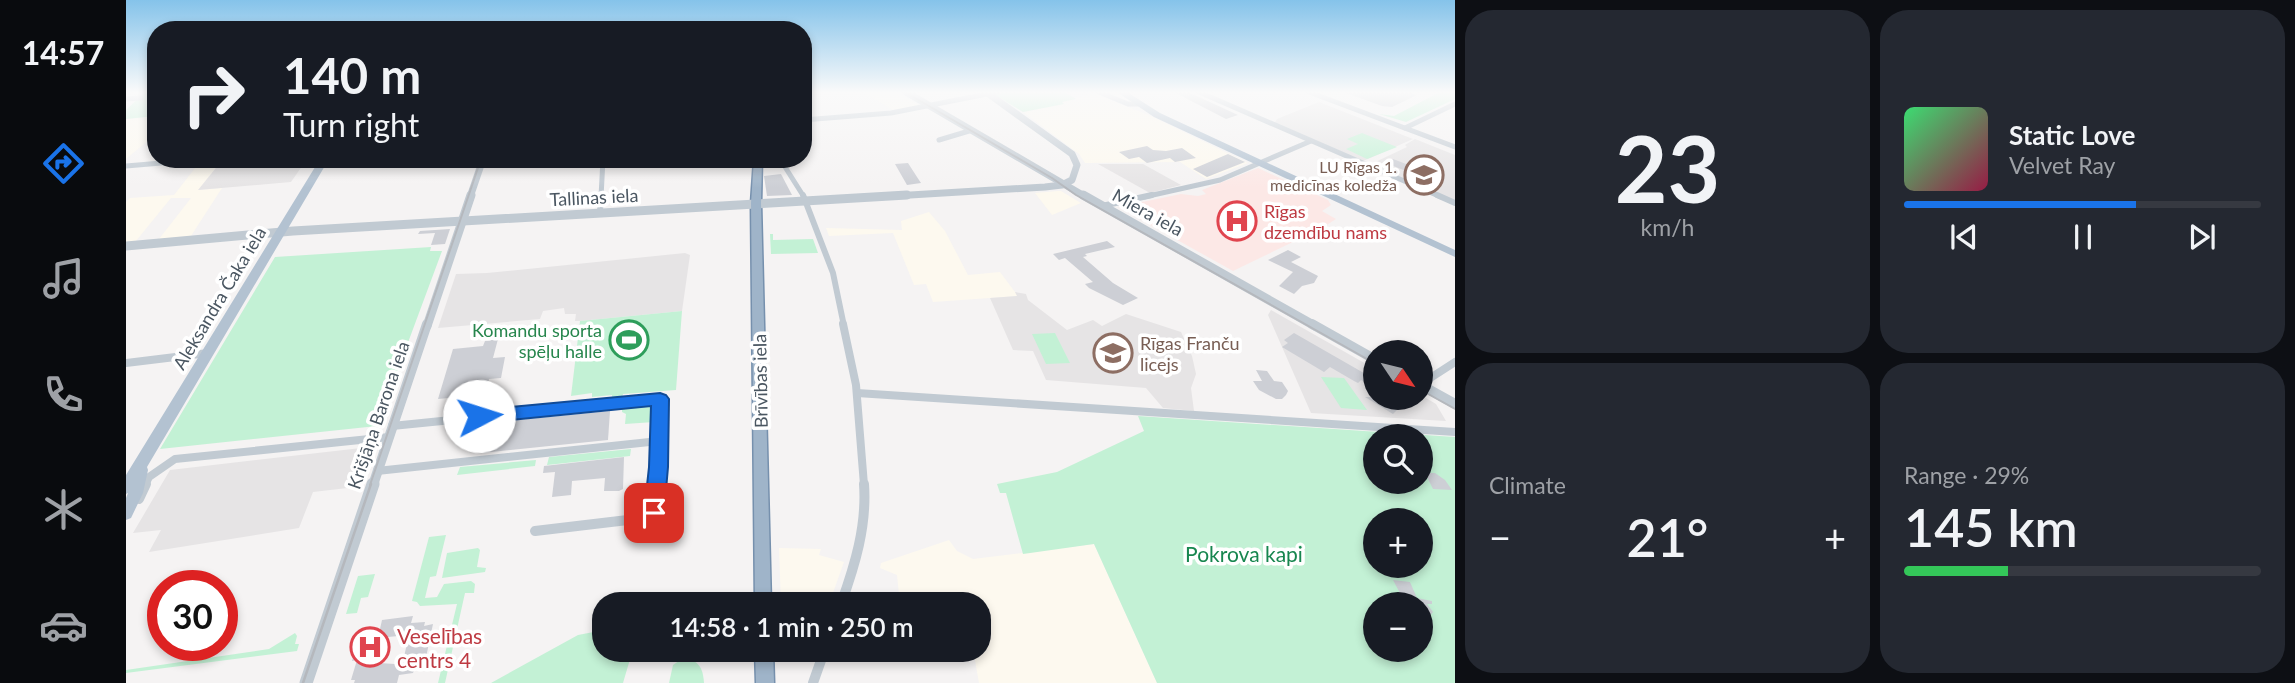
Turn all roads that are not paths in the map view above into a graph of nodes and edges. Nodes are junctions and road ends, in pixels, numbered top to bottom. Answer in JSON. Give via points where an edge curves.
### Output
{"nodes":[{"id":1,"x":958,"y":124,"type":"edge"},
{"id":2,"x":1032,"y":124,"type":"edge"},
{"id":3,"x":1179,"y":124,"type":"edge"},
{"id":4,"x":1272,"y":124,"type":"edge"},
{"id":5,"x":1394,"y":124,"type":"edge"},
{"id":6,"x":1414,"y":124,"type":"edge"},
{"id":7,"x":1405,"y":128,"type":"junction"},
{"id":8,"x":969,"y":131,"type":"junction"},
{"id":9,"x":939,"y":140,"type":"dead end"},
{"id":10,"x":1311,"y":141,"type":"junction"},
{"id":11,"x":1455,"y":147,"type":"edge"},
{"id":12,"x":1260,"y":163,"type":"junction"},
{"id":13,"x":147,"y":164,"type":"edge"},
{"id":14,"x":126,"y":166,"type":"edge"},
{"id":15,"x":320,"y":168,"type":"edge"},
{"id":16,"x":480,"y":168,"type":"edge"},
{"id":17,"x":602,"y":168,"type":"edge"},
{"id":18,"x":758,"y":168,"type":"edge"},
{"id":19,"x":786,"y":168,"type":"edge"},
{"id":20,"x":1063,"y":184,"type":"junction"},
{"id":21,"x":806,"y":200,"type":"junction"},
{"id":22,"x":756,"y":203,"type":"junction"},
{"id":23,"x":1455,"y":203,"type":"edge"},
{"id":24,"x":1101,"y":206,"type":"junction"},
{"id":25,"x":600,"y":212,"type":"junction"},
{"id":26,"x":463,"y":220,"type":"junction"},
{"id":27,"x":282,"y":232,"type":"junction"},
{"id":28,"x":126,"y":246,"type":"edge"},
{"id":29,"x":1455,"y":254,"type":"edge"},
{"id":30,"x":1363,"y":352,"type":"edge"},
{"id":31,"x":208,"y":353,"type":"junction"},
{"id":32,"x":1455,"y":362,"type":"edge"},
{"id":33,"x":126,"y":363,"type":"edge"},
{"id":34,"x":1433,"y":377,"type":"edge"},
{"id":35,"x":1433,"y":392,"type":"edge"},
{"id":36,"x":857,"y":393,"type":"junction"},
{"id":37,"x":1455,"y":404,"type":"edge"},
{"id":38,"x":391,"y":432,"type":"junction"},
{"id":39,"x":1455,"y":432,"type":"edge"},
{"id":40,"x":659,"y":441,"type":"junction"},
{"id":41,"x":145,"y":457,"type":"junction"},
{"id":42,"x":377,"y":471,"type":"junction"},
{"id":43,"x":126,"y":488,"type":"edge"},
{"id":44,"x":126,"y":513,"type":"edge"},
{"id":45,"x":126,"y":520,"type":"edge"},
{"id":46,"x":535,"y":531,"type":"dead end"},
{"id":47,"x":763,"y":592,"type":"edge"},
{"id":48,"x":845,"y":592,"type":"edge"},
{"id":49,"x":764,"y":662,"type":"edge"},
{"id":50,"x":820,"y":662,"type":"edge"},
{"id":51,"x":306,"y":683,"type":"edge"},
{"id":52,"x":765,"y":683,"type":"edge"},
{"id":53,"x":813,"y":683,"type":"edge"}],
"edges":[{"from":1,"to":8,"type":"street","name":"Miera iela"},
{"from":2,"to":20,"type":"street","via":[[1072,154],[1076,173]]},
{"from":3,"to":12,"type":"main road"},
{"from":4,"to":10,"type":"street"},
{"from":5,"to":7,"type":"street"},
{"from":6,"to":7,"type":"street"},
{"from":7,"to":11,"type":"street"},
{"from":8,"to":9,"type":"street"},
{"from":8,"to":20,"type":"street","name":"Miera iela"},
{"from":10,"to":12,"type":"street"},
{"from":10,"to":23,"type":"street"},
{"from":12,"to":24,"type":"street","via":[[1202,185]]},
{"from":12,"to":29,"type":"main road"},
{"from":13,"to":14,"type":"street"},
{"from":15,"to":27,"type":"main road","name":"Aleksandra Čaka iela"},
{"from":16,"to":26,"type":"street","name":"Krišjāņa Barona iela"},
{"from":17,"to":25,"type":"street"},
{"from":18,"to":22,"type":"highway","name":"Brīvības iela"},
{"from":19,"to":21,"type":"street"},
{"from":20,"to":21,"type":"street","name":"Tallinas iela"},
{"from":20,"to":24,"type":"street","name":"Miera iela"},
{"from":21,"to":22,"type":"street","name":"Tallinas iela"},
{"from":21,"to":36,"type":"street","via":[[834,277]]},
{"from":22,"to":25,"type":"street","name":"Tallinas iela"},
{"from":22,"to":47,"type":"highway","name":"Brīvības iela"},
{"from":24,"to":30,"type":"street","name":"Miera iela"},
{"from":25,"to":26,"type":"street","name":"Tallinas iela"},
{"from":26,"to":27,"type":"street","name":"Tallinas iela"},
{"from":26,"to":38,"type":"street","name":"Krišjāņa Barona iela"},
{"from":27,"to":28,"type":"street","name":"Tallinas iela"},
{"from":27,"to":31,"type":"main road","name":"Aleksandra Čaka iela"},
{"from":31,"to":33,"type":"street"},
{"from":31,"to":41,"type":"main road","name":"Aleksandra Čaka iela"},
{"from":32,"to":34,"type":"street"},
{"from":35,"to":37,"type":"street"},
{"from":36,"to":39,"type":"street"},
{"from":36,"to":48,"type":"street","via":[[864,515]]},
{"from":38,"to":40,"type":"street","via":[[660,399]]},
{"from":38,"to":42,"type":"street","name":"Krišjāņa Barona iela"},
{"from":38,"to":45,"type":"street","via":[[167,462],[145,481]]},
{"from":40,"to":42,"type":"street"},
{"from":40,"to":46,"type":"street","via":[[653,517]]},
{"from":41,"to":43,"type":"main road","name":"Aleksandra Čaka iela"},
{"from":41,"to":44,"type":"main road","name":"Aleksandra Čaka iela"},
{"from":42,"to":51,"type":"street","name":"Krišjāņa Barona iela"},
{"from":49,"to":52,"type":"highway"},
{"from":50,"to":53,"type":"street"}]}
